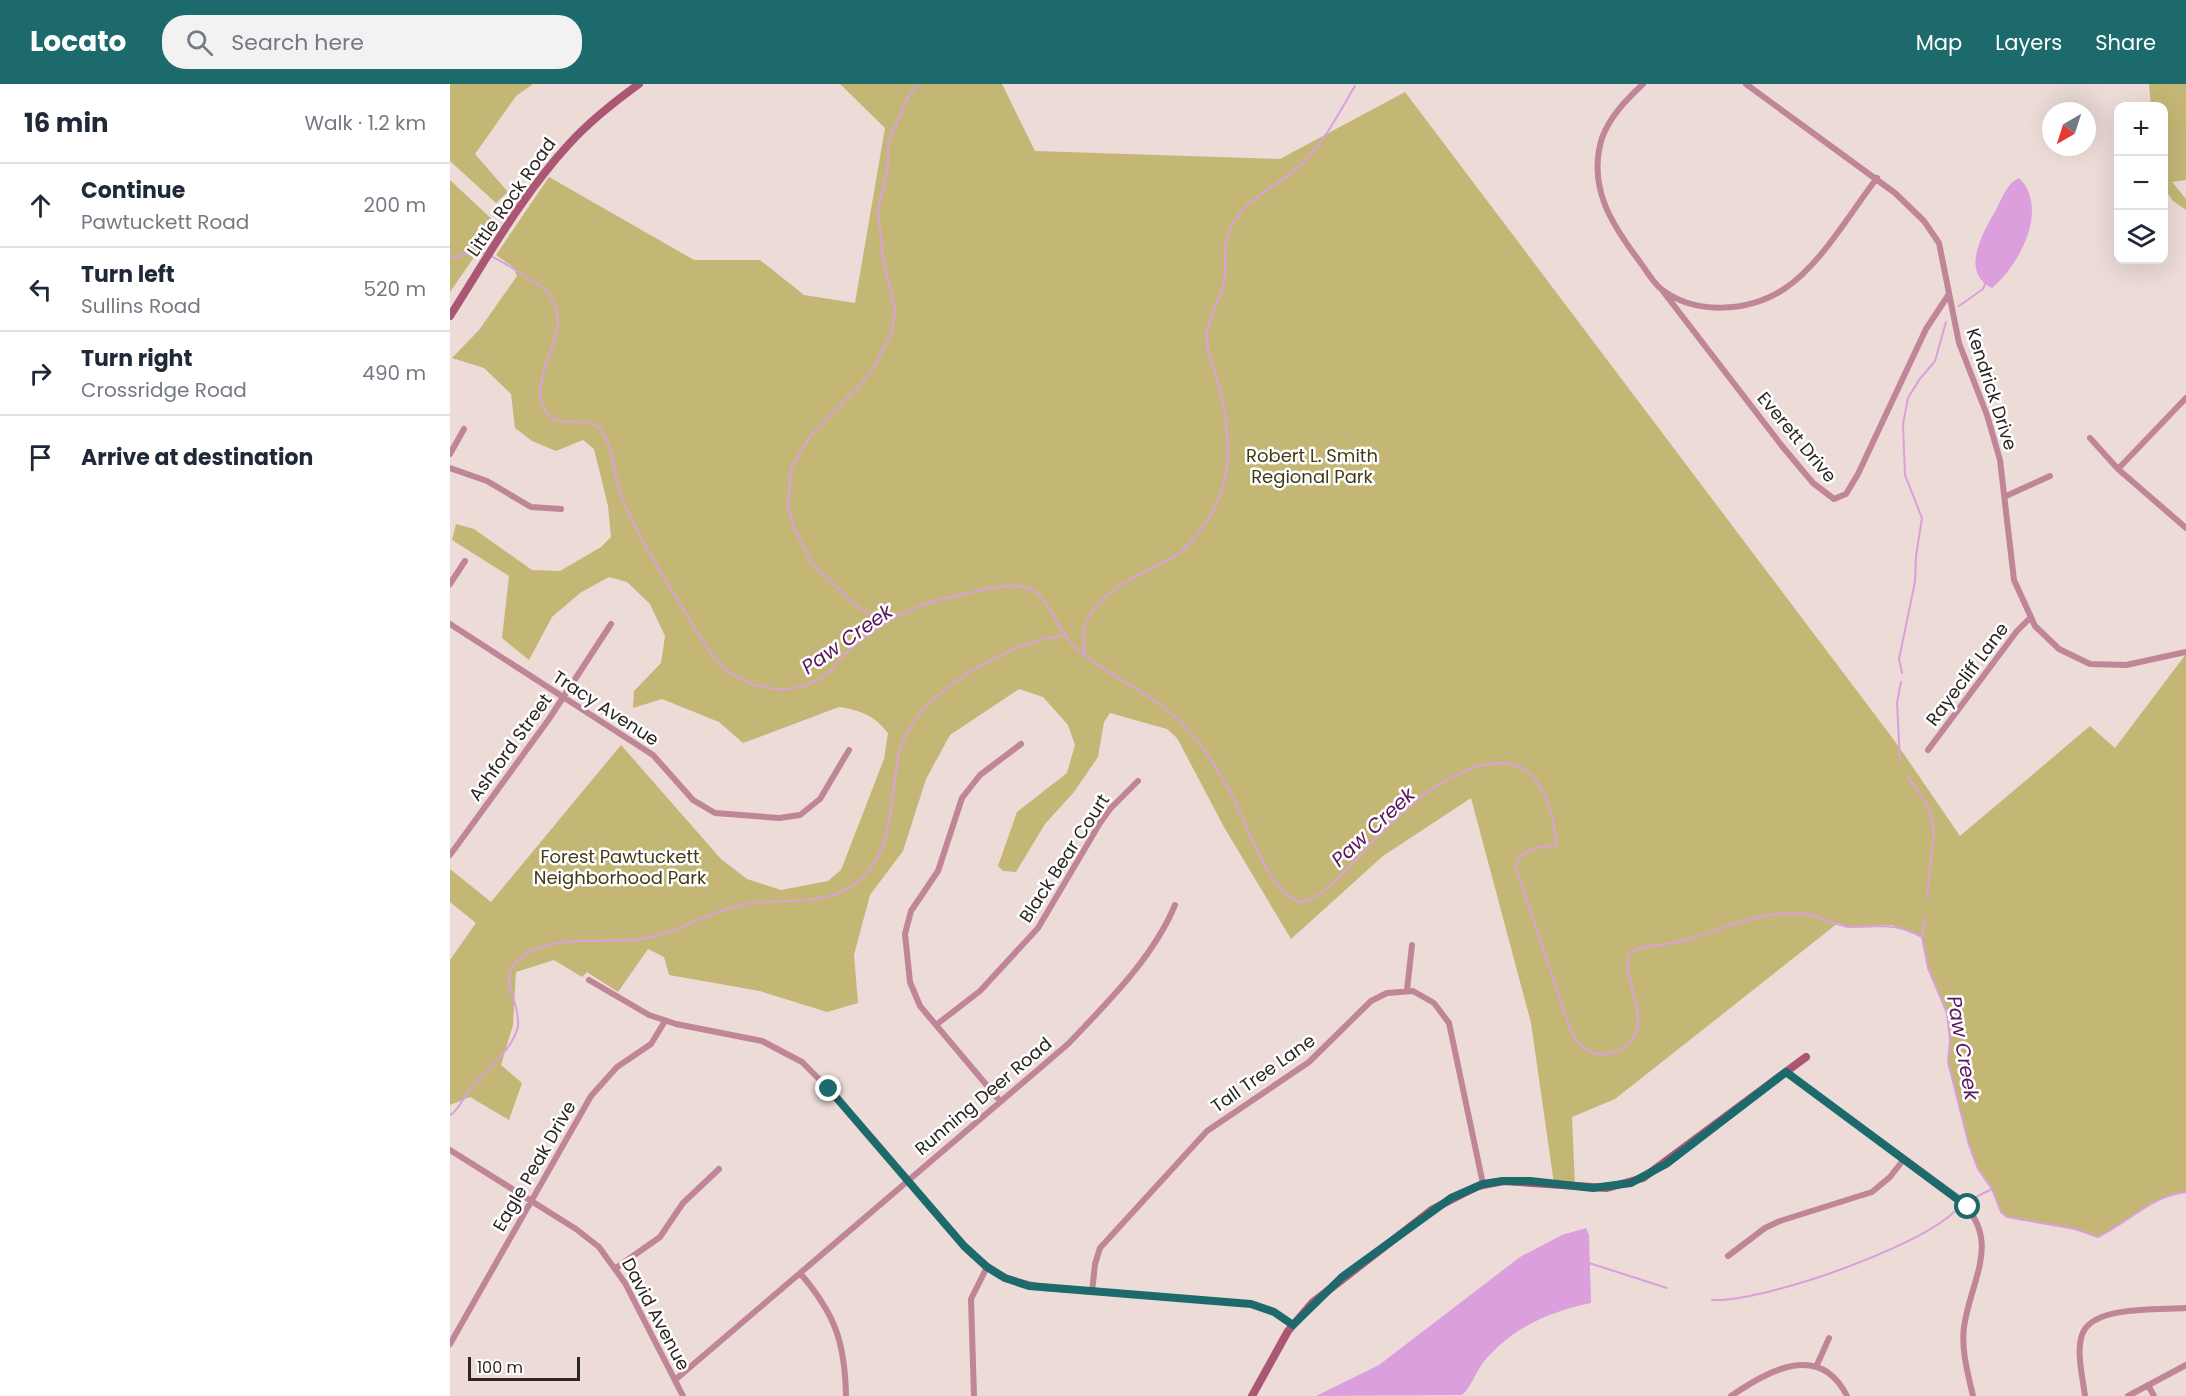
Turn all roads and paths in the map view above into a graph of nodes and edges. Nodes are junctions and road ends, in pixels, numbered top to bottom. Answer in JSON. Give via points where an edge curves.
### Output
{"nodes":[{"id":1,"x":639,"y":84,"type":"edge"},
{"id":2,"x":1643,"y":84,"type":"edge"},
{"id":3,"x":1746,"y":84,"type":"edge"},
{"id":4,"x":1877,"y":178,"type":"junction"},
{"id":5,"x":1660,"y":288,"type":"junction"},
{"id":6,"x":1949,"y":294,"type":"junction"},
{"id":7,"x":450,"y":316,"type":"edge"},
{"id":8,"x":2186,"y":398,"type":"edge"},
{"id":9,"x":464,"y":429,"type":"dead end"},
{"id":10,"x":2090,"y":438,"type":"dead end"},
{"id":11,"x":450,"y":453,"type":"edge"},
{"id":12,"x":450,"y":468,"type":"edge"},
{"id":13,"x":2118,"y":469,"type":"junction"},
{"id":14,"x":2050,"y":476,"type":"dead end"},
{"id":15,"x":2006,"y":496,"type":"junction"},
{"id":16,"x":561,"y":509,"type":"dead end"},
{"id":17,"x":2186,"y":528,"type":"edge"},
{"id":18,"x":465,"y":561,"type":"dead end"},
{"id":19,"x":450,"y":584,"type":"edge"},
{"id":20,"x":2030,"y":618,"type":"junction"},
{"id":21,"x":450,"y":624,"type":"edge"},
{"id":22,"x":611,"y":624,"type":"dead end"},
{"id":23,"x":2186,"y":652,"type":"edge"},
{"id":24,"x":564,"y":698,"type":"junction"},
{"id":25,"x":1021,"y":744,"type":"dead end"},
{"id":26,"x":849,"y":750,"type":"dead end"},
{"id":27,"x":1928,"y":750,"type":"dead end"},
{"id":28,"x":1138,"y":781,"type":"dead end"},
{"id":29,"x":450,"y":855,"type":"edge"},
{"id":30,"x":1174,"y":905,"type":"dead end"},
{"id":31,"x":1412,"y":945,"type":"dead end"},
{"id":32,"x":589,"y":980,"type":"dead end"},
{"id":33,"x":1407,"y":990,"type":"junction"},
{"id":34,"x":665,"y":1021,"type":"junction"},
{"id":35,"x":936,"y":1025,"type":"junction"},
{"id":36,"x":1806,"y":1057,"type":"dead end"},
{"id":37,"x":1786,"y":1072,"type":"junction"},
{"id":38,"x":1000,"y":1101,"type":"junction"},
{"id":39,"x":450,"y":1150,"type":"edge"},
{"id":40,"x":1904,"y":1159,"type":"junction"},
{"id":41,"x":719,"y":1169,"type":"dead end"},
{"id":42,"x":908,"y":1181,"type":"junction"},
{"id":43,"x":1483,"y":1184,"type":"junction"},
{"id":44,"x":531,"y":1202,"type":"junction"},
{"id":45,"x":1728,"y":1256,"type":"dead end"},
{"id":46,"x":987,"y":1267,"type":"junction"},
{"id":47,"x":616,"y":1268,"type":"junction"},
{"id":48,"x":800,"y":1273,"type":"junction"},
{"id":49,"x":1092,"y":1292,"type":"junction"},
{"id":50,"x":2186,"y":1308,"type":"edge"},
{"id":51,"x":1293,"y":1325,"type":"junction"},
{"id":52,"x":1829,"y":1338,"type":"dead end"},
{"id":53,"x":450,"y":1344,"type":"edge"},
{"id":54,"x":2186,"y":1365,"type":"edge"},
{"id":55,"x":1816,"y":1367,"type":"junction"},
{"id":56,"x":675,"y":1380,"type":"junction"},
{"id":57,"x":2148,"y":1385,"type":"junction"},
{"id":58,"x":683,"y":1396,"type":"edge"},
{"id":59,"x":846,"y":1396,"type":"edge"},
{"id":60,"x":974,"y":1396,"type":"edge"},
{"id":61,"x":1252,"y":1396,"type":"edge"},
{"id":62,"x":1731,"y":1396,"type":"edge"},
{"id":63,"x":1847,"y":1396,"type":"edge"},
{"id":64,"x":1973,"y":1396,"type":"edge"},
{"id":65,"x":2085,"y":1396,"type":"edge"},
{"id":66,"x":2128,"y":1396,"type":"edge"},
{"id":67,"x":2154,"y":1396,"type":"edge"}],
"edges":[{"from":1,"to":7,"type":"street","name":"Little Rock Road","via":[[565,148],[497,242]]},
{"from":2,"to":5,"type":"street","via":[[1625,100],[1603,135],[1598,175],[1604,207],[1625,243]]},
{"from":3,"to":4,"type":"street","name":"Kendrick Drive"},
{"from":4,"to":5,"type":"street","via":[[1805,272],[1769,298],[1745,306],[1711,307],[1696,305]]},
{"from":4,"to":6,"type":"street","name":"Kendrick Drive","via":[[1904,200],[1934,235],[1944,259]]},
{"from":5,"to":6,"type":"street","name":"Everett Drive","via":[[1805,473],[1834,499],[1846,494],[1858,474],[1926,329]]},
{"from":6,"to":15,"type":"street","name":"Kendrick Drive","via":[[1965,362],[1994,437]]},
{"from":8,"to":13,"type":"street"},
{"from":9,"to":11,"type":"street"},
{"from":10,"to":13,"type":"street"},
{"from":12,"to":16,"type":"street","via":[[487,481],[531,507]]},
{"from":13,"to":17,"type":"street"},
{"from":14,"to":15,"type":"street"},
{"from":15,"to":20,"type":"street","name":"Kendrick Drive","via":[[2014,580]]},
{"from":18,"to":19,"type":"street"},
{"from":20,"to":23,"type":"street","name":"Kendrick Drive","via":[[2059,650],[2090,664],[2126,665]]},
{"from":20,"to":27,"type":"street","name":"Rayecliff Lane"},
{"from":21,"to":24,"type":"street","name":"Tracy Avenue"},
{"from":22,"to":24,"type":"street","name":"Ashford Street"},
{"from":24,"to":26,"type":"street","name":"Tracy Avenue","via":[[653,755],[698,804],[720,815],[779,818],[807,811],[820,799]]},
{"from":24,"to":29,"type":"street","name":"Ashford Street"},
{"from":25,"to":35,"type":"street","via":[[968,788],[956,810],[938,871],[908,919],[905,934],[910,982],[920,1006]]},
{"from":28,"to":35,"type":"street","name":"Black Bear Court","via":[[1105,816],[1032,935],[980,991]]},
{"from":30,"to":38,"type":"street","name":"Running Deer Road","via":[[1164,929],[1107,1002],[1068,1044]]},
{"from":31,"to":33,"type":"street"},
{"from":32,"to":34,"type":"street","via":[[636,1009]]},
{"from":33,"to":43,"type":"street","via":[[1434,1003],[1449,1023]]},
{"from":33,"to":49,"type":"street","name":"Tall Tree Lane","via":[[1371,1001],[1310,1062],[1224,1118],[1194,1144],[1100,1248]]},
{"from":34,"to":42,"type":"street","via":[[749,1037],[791,1054],[816,1074]]},
{"from":34,"to":44,"type":"street","name":"Eagle Peak Drive","via":[[651,1044],[617,1067],[598,1087]]},
{"from":35,"to":38,"type":"street"},
{"from":36,"to":37,"type":"street"},
{"from":37,"to":40,"type":"street"},
{"from":37,"to":43,"type":"street","via":[[1666,1164],[1631,1183],[1593,1188],[1514,1180]]},
{"from":38,"to":42,"type":"street","name":"Running Deer Road"},
{"from":39,"to":44,"type":"street","name":"David Avenue"},
{"from":40,"to":45,"type":"street","via":[[1872,1192],[1780,1221]]},
{"from":40,"to":64,"type":"street","via":[[1968,1207],[1981,1232],[1982,1253],[1964,1332]]},
{"from":41,"to":47,"type":"street","via":[[683,1203],[660,1237]]},
{"from":42,"to":46,"type":"street"},
{"from":42,"to":48,"type":"street","name":"Running Deer Road"},
{"from":43,"to":51,"type":"street","via":[[1433,1209],[1325,1291]]},
{"from":44,"to":47,"type":"street","name":"David Avenue","via":[[590,1239]]},
{"from":44,"to":53,"type":"street","name":"Eagle Peak Drive"},
{"from":46,"to":49,"type":"street","via":[[1029,1286]]},
{"from":46,"to":60,"type":"street","via":[[971,1299]]},
{"from":47,"to":56,"type":"street","name":"David Avenue"},
{"from":48,"to":56,"type":"street","name":"Running Deer Road"},
{"from":48,"to":59,"type":"street","via":[[822,1300],[838,1330],[844,1354]]},
{"from":49,"to":51,"type":"street","via":[[1251,1304],[1274,1312]]},
{"from":50,"to":65,"type":"street","via":[[2096,1317],[2082,1333],[2080,1343]]},
{"from":51,"to":61,"type":"street"},
{"from":52,"to":55,"type":"street"},
{"from":54,"to":57,"type":"street"},
{"from":55,"to":62,"type":"street","via":[[1776,1369]]},
{"from":55,"to":63,"type":"street","via":[[1835,1380]]},
{"from":56,"to":58,"type":"street","name":"David Avenue"},
{"from":57,"to":66,"type":"street"},
{"from":57,"to":67,"type":"street"}]}
